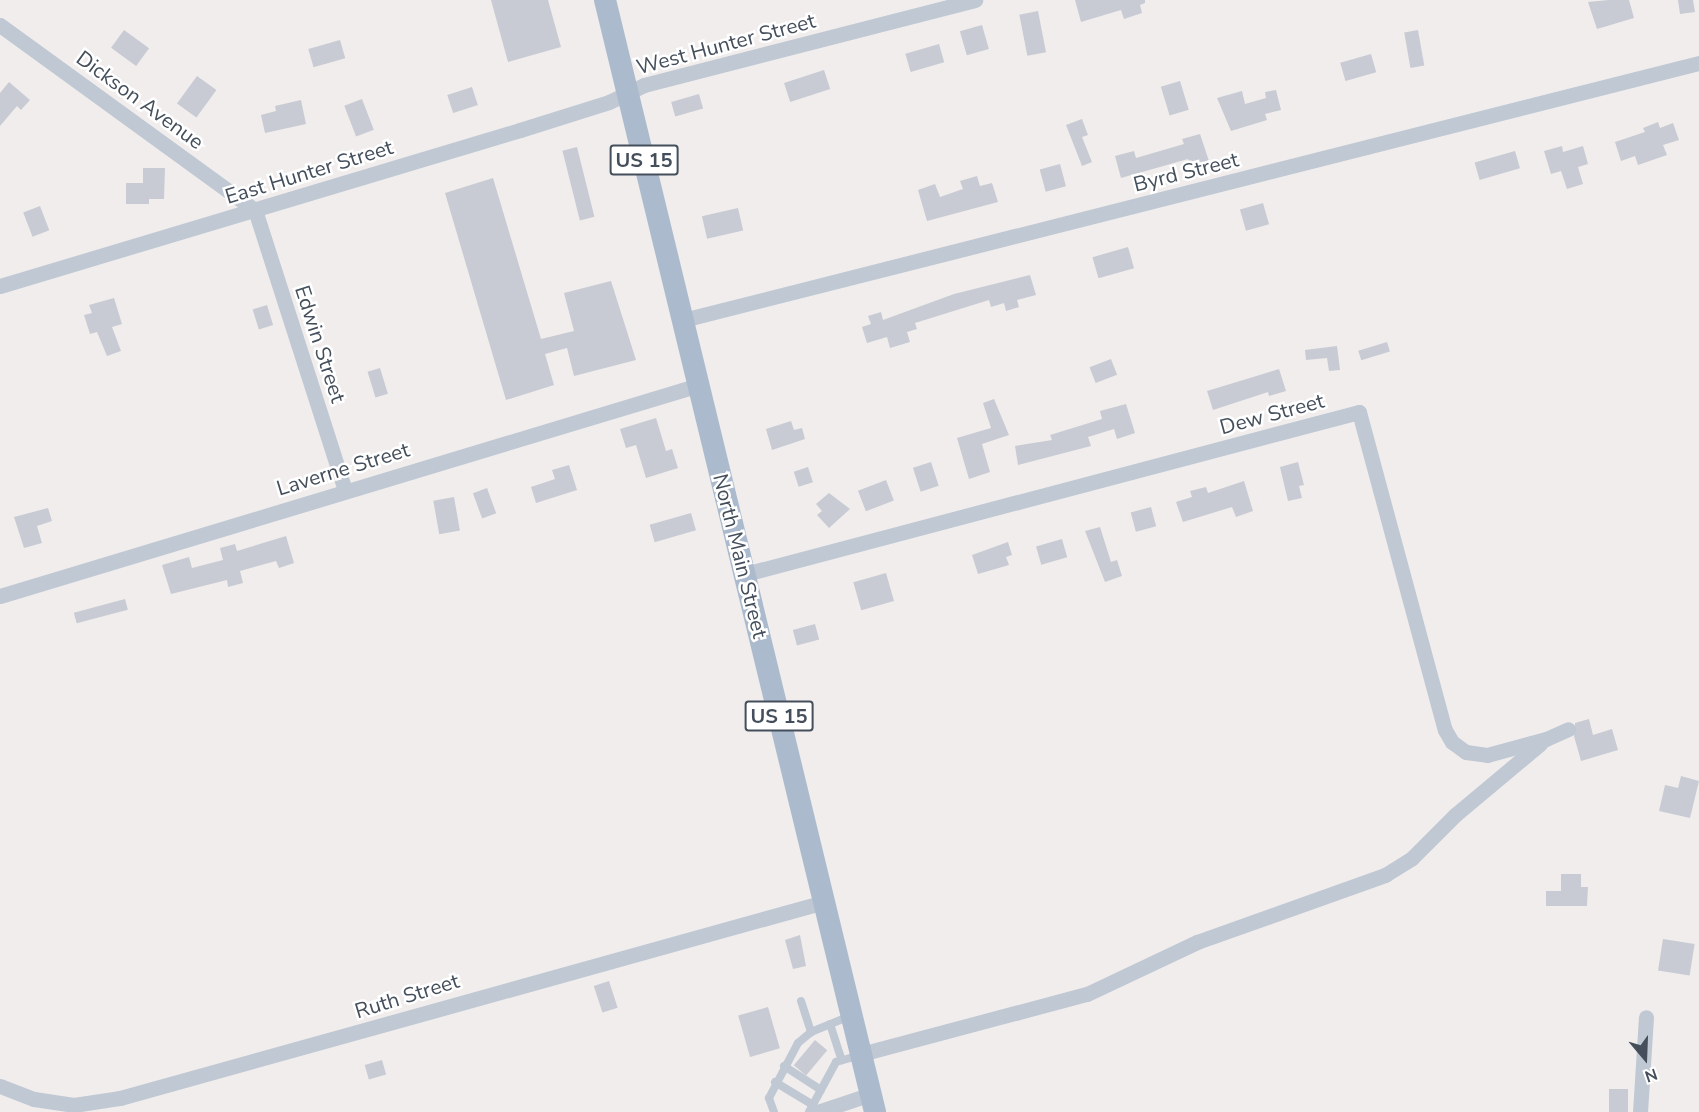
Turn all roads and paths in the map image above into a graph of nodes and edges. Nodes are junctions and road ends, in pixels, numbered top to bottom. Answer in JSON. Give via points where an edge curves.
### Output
{"nodes":[{"id":1,"x":605,"y":0,"type":"edge"},
{"id":2,"x":975,"y":0,"type":"edge"},
{"id":3,"x":0,"y":25,"type":"edge"},
{"id":4,"x":1699,"y":63,"type":"edge"},
{"id":5,"x":628,"y":93,"type":"junction"},
{"id":6,"x":255,"y":210,"type":"junction"},
{"id":7,"x":0,"y":286,"type":"edge"},
{"id":8,"x":683,"y":320,"type":"junction"},
{"id":9,"x":699,"y":385,"type":"junction"},
{"id":10,"x":345,"y":490,"type":"junction"},
{"id":11,"x":745,"y":574,"type":"junction"},
{"id":12,"x":0,"y":596,"type":"edge"},
{"id":13,"x":1568,"y":729,"type":"dead end"},
{"id":14,"x":1546,"y":739,"type":"junction"},
{"id":15,"x":824,"y":902,"type":"junction"},
{"id":16,"x":801,"y":1001,"type":"dead end"},
{"id":17,"x":851,"y":1016,"type":"junction"},
{"id":18,"x":1646,"y":1017,"type":"dead end"},
{"id":19,"x":830,"y":1024,"type":"junction"},
{"id":20,"x":811,"y":1032,"type":"junction"},
{"id":21,"x":852,"y":1057,"type":"junction"},
{"id":22,"x":783,"y":1066,"type":"junction"},
{"id":23,"x":775,"y":1082,"type":"junction"},
{"id":24,"x":0,"y":1086,"type":"edge"},
{"id":25,"x":821,"y":1090,"type":"junction"},
{"id":26,"x":873,"y":1103,"type":"edge"},
{"id":27,"x":813,"y":1110,"type":"edge"},
{"id":28,"x":774,"y":1112,"type":"edge"},
{"id":29,"x":1640,"y":1112,"type":"edge"}],
"edges":[{"from":1,"to":5,"type":"main road","name":"North Main Street","number":"US 15"},
{"from":2,"to":5,"type":"street","name":"West Hunter Street","via":[[644,85]]},
{"from":3,"to":6,"type":"street","name":"Dickson Avenue"},
{"from":4,"to":8,"type":"street","name":"Byrd Street"},
{"from":5,"to":6,"type":"street","name":"East Hunter Street"},
{"from":5,"to":8,"type":"main road","name":"North Main Street","number":"US 15"},
{"from":6,"to":7,"type":"street","name":"East Hunter Street"},
{"from":6,"to":10,"type":"street","name":"Edwin Street"},
{"from":8,"to":9,"type":"main road","name":"North Main Street","number":"US 15"},
{"from":9,"to":10,"type":"street","name":"Laverne Street"},
{"from":9,"to":11,"type":"main road","name":"North Main Street","number":"US 15"},
{"from":10,"to":12,"type":"street","name":"Laverne Street"},
{"from":11,"to":14,"type":"street","name":"Dew Street","via":[[1359,412],[1445,730],[1452,742],[1466,752],[1487,755]]},
{"from":11,"to":15,"type":"main road","name":"North Main Street","number":"US 15"},
{"from":13,"to":14,"type":"street","name":"Dew Street"},
{"from":14,"to":21,"type":"street","via":[[1455,815],[1412,858],[1385,875],[1197,942],[1087,994]]},
{"from":15,"to":17,"type":"main road","name":"North Main Street","number":"US 15"},
{"from":15,"to":24,"type":"street","name":"Ruth Street","via":[[120,1098],[74,1105],[34,1099]]},
{"from":16,"to":20,"type":"lane"},
{"from":17,"to":19,"type":"lane"},
{"from":17,"to":21,"type":"main road","name":"North Main Street","number":"US 15"},
{"from":18,"to":29,"type":"street"},
{"from":19,"to":20,"type":"lane"},
{"from":19,"to":21,"type":"lane"},
{"from":20,"to":22,"type":"lane","via":[[798,1043]]},
{"from":21,"to":25,"type":"lane","via":[[836,1062]]},
{"from":21,"to":26,"type":"main road","name":"North Main Street","number":"US 15"},
{"from":22,"to":23,"type":"lane"},
{"from":22,"to":25,"type":"lane"},
{"from":23,"to":27,"type":"lane"},
{"from":23,"to":28,"type":"lane","via":[[769,1098]]},
{"from":25,"to":27,"type":"lane"},
{"from":26,"to":27,"type":"street"}]}
